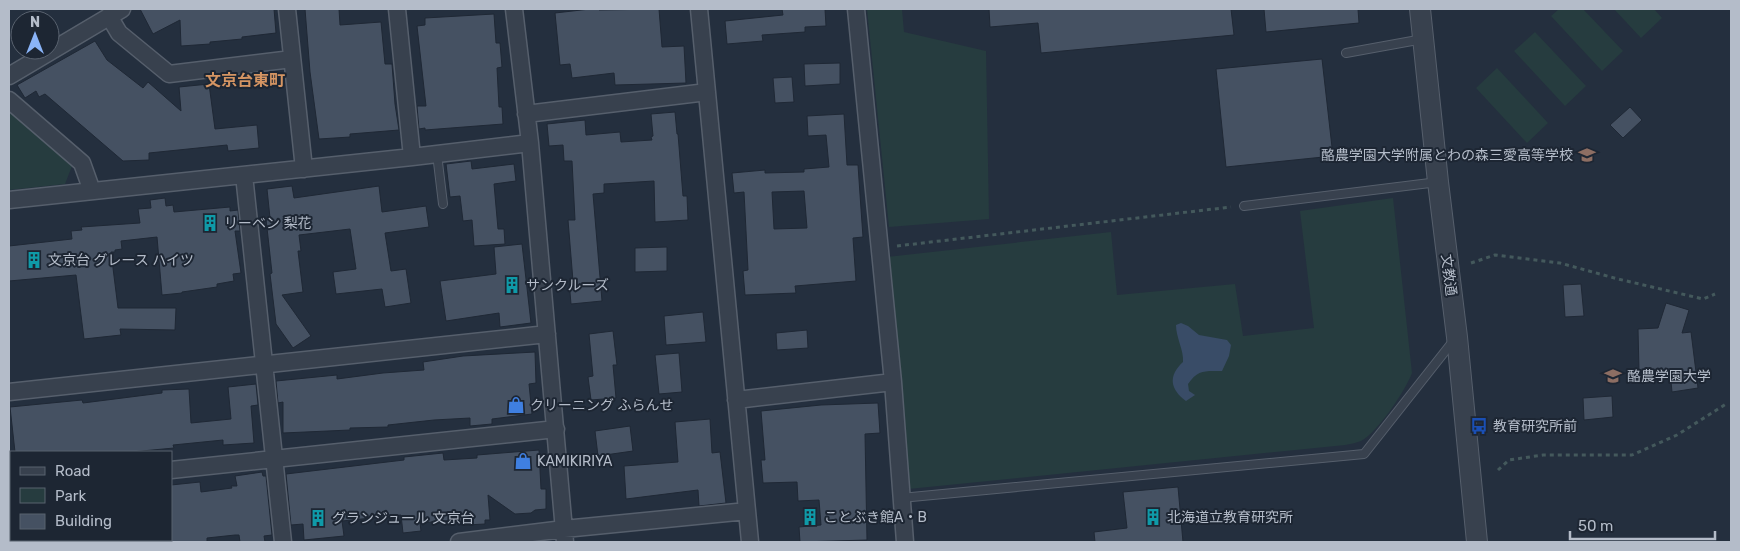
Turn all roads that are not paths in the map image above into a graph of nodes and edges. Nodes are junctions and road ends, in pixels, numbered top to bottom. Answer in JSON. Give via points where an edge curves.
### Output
{"nodes":[{"id":1,"x":287,"y":9,"type":"edge"},
{"id":2,"x":397,"y":9,"type":"edge"},
{"id":3,"x":514,"y":9,"type":"edge"},
{"id":4,"x":699,"y":9,"type":"edge"},
{"id":5,"x":856,"y":9,"type":"edge"},
{"id":6,"x":1420,"y":9,"type":"edge"},
{"id":7,"x":115,"y":12,"type":"edge"},
{"id":8,"x":1423,"y":39,"type":"junction"},
{"id":9,"x":1346,"y":53,"type":"dead end"},
{"id":10,"x":292,"y":59,"type":"junction"},
{"id":11,"x":9,"y":76,"type":"edge"},
{"id":12,"x":707,"y":92,"type":"junction"},
{"id":13,"x":9,"y":100,"type":"edge"},
{"id":14,"x":526,"y":114,"type":"junction"},
{"id":15,"x":530,"y":143,"type":"junction"},
{"id":16,"x":437,"y":154,"type":"junction"},
{"id":17,"x":412,"y":158,"type":"junction"},
{"id":18,"x":304,"y":169,"type":"junction"},
{"id":19,"x":244,"y":175,"type":"junction"},
{"id":20,"x":1438,"y":182,"type":"junction"},
{"id":21,"x":92,"y":191,"type":"junction"},
{"id":22,"x":9,"y":200,"type":"edge"},
{"id":23,"x":443,"y":204,"type":"dead end"},
{"id":24,"x":1244,"y":206,"type":"road end"},
{"id":25,"x":546,"y":334,"type":"junction"},
{"id":26,"x":1457,"y":337,"type":"junction"},
{"id":27,"x":264,"y":364,"type":"junction"},
{"id":28,"x":892,"y":382,"type":"junction"},
{"id":29,"x":9,"y":392,"type":"edge"},
{"id":30,"x":736,"y":400,"type":"junction"},
{"id":31,"x":556,"y":429,"type":"junction"},
{"id":32,"x":275,"y":459,"type":"junction"},
{"id":33,"x":172,"y":470,"type":"edge"},
{"id":34,"x":902,"y":498,"type":"junction"},
{"id":35,"x":748,"y":511,"type":"junction"},
{"id":36,"x":564,"y":536,"type":"edge"},
{"id":37,"x":283,"y":542,"type":"edge"},
{"id":38,"x":459,"y":542,"type":"edge"},
{"id":39,"x":750,"y":542,"type":"edge"},
{"id":40,"x":905,"y":542,"type":"edge"},
{"id":41,"x":1477,"y":542,"type":"edge"}],
"edges":[{"from":1,"to":10,"type":"street"},
{"from":2,"to":17,"type":"street"},
{"from":3,"to":14,"type":"street"},
{"from":4,"to":12,"type":"street"},
{"from":5,"to":28,"type":"street"},
{"from":6,"to":8,"type":"street","name":"文教通"},
{"from":7,"to":10,"type":"street","via":[[119,33],[170,74]]},
{"from":7,"to":11,"type":"street"},
{"from":8,"to":9,"type":"lane"},
{"from":8,"to":20,"type":"street","name":"文教通"},
{"from":10,"to":18,"type":"street"},
{"from":12,"to":14,"type":"street"},
{"from":12,"to":30,"type":"street"},
{"from":13,"to":21,"type":"street","via":[[82,163]]},
{"from":14,"to":15,"type":"street"},
{"from":15,"to":16,"type":"street"},
{"from":15,"to":25,"type":"street"},
{"from":16,"to":17,"type":"street"},
{"from":16,"to":23,"type":"lane"},
{"from":17,"to":18,"type":"street"},
{"from":18,"to":19,"type":"street"},
{"from":19,"to":21,"type":"street"},
{"from":19,"to":27,"type":"street"},
{"from":20,"to":24,"type":"lane"},
{"from":20,"to":26,"type":"street","name":"文教通"},
{"from":21,"to":22,"type":"street"},
{"from":25,"to":27,"type":"street"},
{"from":25,"to":31,"type":"street"},
{"from":26,"to":34,"type":"lane","via":[[1364,454]]},
{"from":26,"to":41,"type":"street","name":"文教通"},
{"from":27,"to":29,"type":"street"},
{"from":27,"to":32,"type":"street"},
{"from":28,"to":30,"type":"street"},
{"from":28,"to":34,"type":"street"},
{"from":30,"to":35,"type":"street"},
{"from":31,"to":32,"type":"street"},
{"from":31,"to":36,"type":"street"},
{"from":32,"to":33,"type":"street"},
{"from":32,"to":37,"type":"street"},
{"from":34,"to":40,"type":"street"},
{"from":35,"to":36,"type":"street"},
{"from":35,"to":39,"type":"street"},
{"from":36,"to":38,"type":"street"}]}
